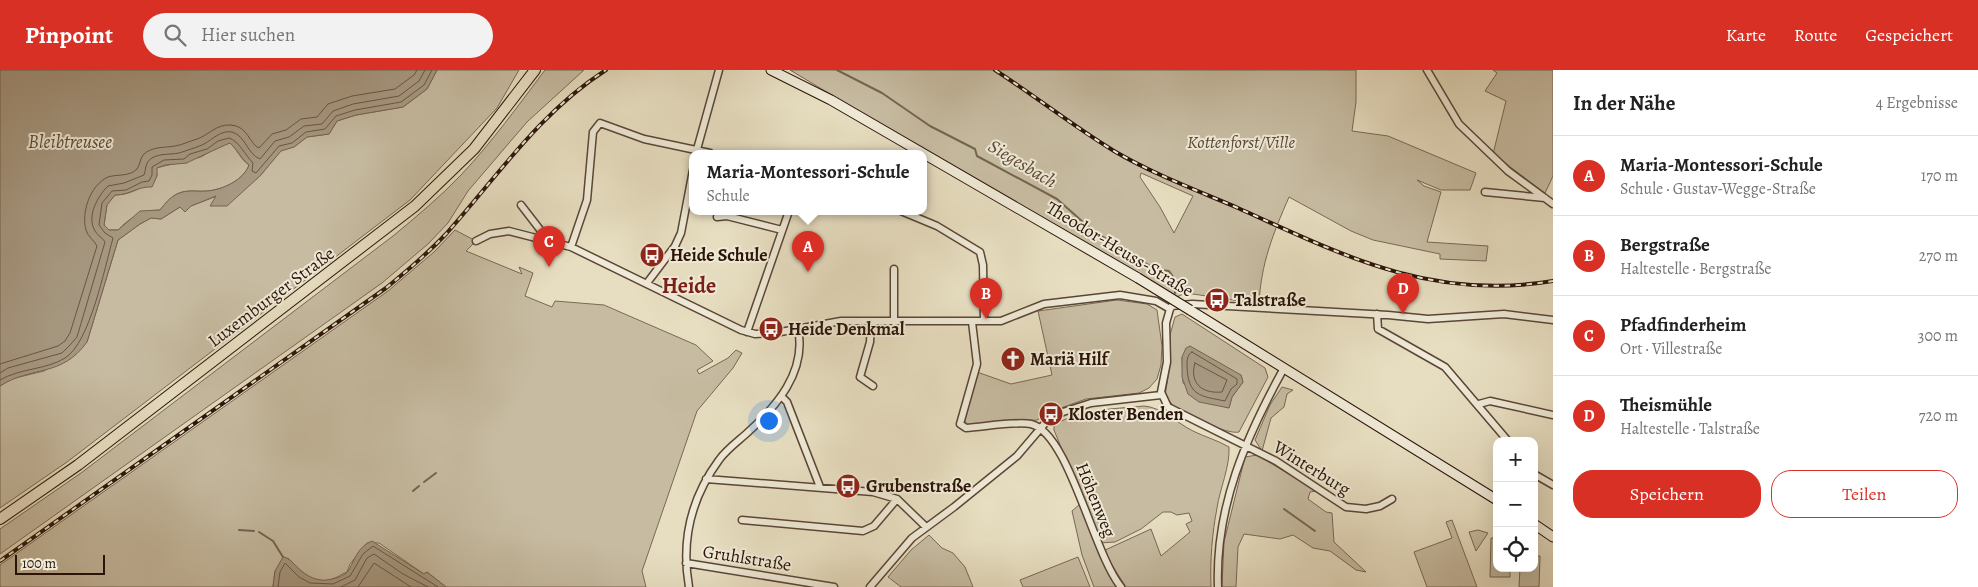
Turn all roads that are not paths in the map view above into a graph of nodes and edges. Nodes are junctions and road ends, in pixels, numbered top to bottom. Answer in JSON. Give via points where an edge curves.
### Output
{"nodes":[{"id":1,"x":534,"y":70,"type":"edge"},
{"id":2,"x":719,"y":70,"type":"edge"},
{"id":3,"x":771,"y":70,"type":"edge"},
{"id":4,"x":1427,"y":70,"type":"edge"},
{"id":5,"x":689,"y":150,"type":"edge"},
{"id":6,"x":698,"y":150,"type":"edge"},
{"id":7,"x":918,"y":150,"type":"edge"},
{"id":8,"x":927,"y":155,"type":"edge"},
{"id":9,"x":689,"y":191,"type":"edge"},
{"id":10,"x":1485,"y":192,"type":"dead end"},
{"id":11,"x":1545,"y":198,"type":"junction"},
{"id":12,"x":1553,"y":204,"type":"edge"},
{"id":13,"x":521,"y":205,"type":"dead end"},
{"id":14,"x":788,"y":215,"type":"edge"},
{"id":15,"x":911,"y":215,"type":"edge"},
{"id":16,"x":717,"y":217,"type":"dead end"},
{"id":17,"x":782,"y":230,"type":"junction"},
{"id":18,"x":548,"y":240,"type":"junction"},
{"id":19,"x":476,"y":241,"type":"dead end"},
{"id":20,"x":571,"y":247,"type":"junction"},
{"id":21,"x":894,"y":269,"type":"dead end"},
{"id":22,"x":647,"y":283,"type":"junction"},
{"id":23,"x":1170,"y":310,"type":"junction"},
{"id":24,"x":1377,"y":314,"type":"junction"},
{"id":25,"x":1553,"y":320,"type":"edge"},
{"id":26,"x":984,"y":321,"type":"junction"},
{"id":27,"x":871,"y":322,"type":"junction"},
{"id":28,"x":894,"y":322,"type":"junction"},
{"id":29,"x":972,"y":322,"type":"junction"},
{"id":30,"x":798,"y":329,"type":"junction"},
{"id":31,"x":748,"y":332,"type":"junction"},
{"id":32,"x":1284,"y":368,"type":"junction"},
{"id":33,"x":874,"y":386,"type":"dead end"},
{"id":34,"x":782,"y":396,"type":"junction"},
{"id":35,"x":1161,"y":396,"type":"junction"},
{"id":36,"x":1479,"y":404,"type":"junction"},
{"id":37,"x":1553,"y":415,"type":"edge"},
{"id":38,"x":1040,"y":428,"type":"junction"},
{"id":39,"x":1505,"y":437,"type":"edge"},
{"id":40,"x":1245,"y":445,"type":"junction"},
{"id":41,"x":1538,"y":476,"type":"edge"},
{"id":42,"x":706,"y":479,"type":"junction"},
{"id":43,"x":1553,"y":485,"type":"edge"},
{"id":44,"x":820,"y":487,"type":"junction"},
{"id":45,"x":1493,"y":498,"type":"edge"},
{"id":46,"x":1392,"y":499,"type":"dead end"},
{"id":47,"x":898,"y":500,"type":"junction"},
{"id":48,"x":0,"y":519,"type":"edge"},
{"id":49,"x":742,"y":520,"type":"dead end"},
{"id":50,"x":925,"y":526,"type":"junction"},
{"id":51,"x":1538,"y":527,"type":"edge"},
{"id":52,"x":1553,"y":537,"type":"edge"},
{"id":53,"x":686,"y":563,"type":"junction"},
{"id":54,"x":689,"y":587,"type":"edge"},
{"id":55,"x":834,"y":587,"type":"edge"},
{"id":56,"x":870,"y":587,"type":"edge"},
{"id":57,"x":1122,"y":587,"type":"edge"},
{"id":58,"x":1218,"y":587,"type":"edge"}],
"edges":[{"from":1,"to":48,"type":"main road","name":"Luxemburger Straße","via":[[474,149],[414,206],[78,465]]},
{"from":2,"to":6,"type":"street"},
{"from":3,"to":7,"type":"main road","name":"Theodor-Heuss-Straße","bridge":true},
{"from":4,"to":11,"type":"street","via":[[1459,124],[1508,172]]},
{"from":5,"to":20,"type":"street","via":[[644,139],[604,123],[596,126],[587,200]]},
{"from":8,"to":32,"type":"main road","name":"Theodor-Heuss-Straße","bridge":true,"via":[[1138,278]]},
{"from":9,"to":22,"type":"street","via":[[681,233]]},
{"from":10,"to":11,"type":"street"},
{"from":11,"to":12,"type":"street"},
{"from":13,"to":18,"type":"street"},
{"from":14,"to":17,"type":"street"},
{"from":15,"to":26,"type":"street","via":[[937,226],[980,252]]},
{"from":16,"to":17,"type":"street","via":[[727,216]]},
{"from":17,"to":31,"type":"street"},
{"from":18,"to":19,"type":"street","via":[[509,231],[490,234]]},
{"from":18,"to":20,"type":"street"},
{"from":20,"to":22,"type":"street"},
{"from":21,"to":28,"type":"street"},
{"from":22,"to":31,"type":"street"},
{"from":23,"to":24,"type":"street","via":[[1172,306],[1192,304]]},
{"from":23,"to":26,"type":"street","via":[[1156,301],[1120,295],[1053,302],[1008,320]]},
{"from":23,"to":35,"type":"street","via":[[1166,323],[1167,362]]},
{"from":24,"to":25,"type":"street","via":[[1428,319],[1504,314]]},
{"from":24,"to":36,"type":"street","via":[[1378,329],[1445,367]]},
{"from":26,"to":29,"type":"street"},
{"from":27,"to":28,"type":"street"},
{"from":27,"to":30,"type":"street","via":[[841,321]]},
{"from":27,"to":33,"type":"street","via":[[870,342],[860,377]]},
{"from":28,"to":29,"type":"street"},
{"from":29,"to":38,"type":"street","via":[[977,364],[960,424],[966,428],[1029,424]]},
{"from":30,"to":31,"type":"street","via":[[775,333]]},
{"from":30,"to":34,"type":"street","via":[[796,366]]},
{"from":32,"to":40,"type":"street"},
{"from":32,"to":45,"type":"main road","name":"Theodor-Heuss-Straße"},
{"from":34,"to":42,"type":"street","via":[[726,451]]},
{"from":34,"to":44,"type":"street"},
{"from":35,"to":38,"type":"street","via":[[1078,407],[1054,417]]},
{"from":35,"to":40,"type":"street","name":"Winterburg","via":[[1176,412]]},
{"from":36,"to":37,"type":"street","via":[[1490,401]]},
{"from":36,"to":39,"type":"street"},
{"from":38,"to":50,"type":"street","via":[[1017,456]]},
{"from":38,"to":57,"type":"street","name":"Höhenweg","via":[[1060,452],[1099,546]]},
{"from":40,"to":46,"type":"street","name":"Winterburg","via":[[1276,461],[1346,507],[1366,509]]},
{"from":40,"to":58,"type":"street","via":[[1223,518]]},
{"from":41,"to":43,"type":"street"},
{"from":42,"to":44,"type":"street"},
{"from":42,"to":53,"type":"street","via":[[692,509]]},
{"from":44,"to":47,"type":"street","via":[[873,492]]},
{"from":47,"to":49,"type":"street","via":[[874,526],[863,532]]},
{"from":47,"to":50,"type":"street"},
{"from":50,"to":56,"type":"street"},
{"from":51,"to":52,"type":"main road"},
{"from":53,"to":54,"type":"street"},
{"from":53,"to":55,"type":"street","name":"Gruhlstraße"}]}
